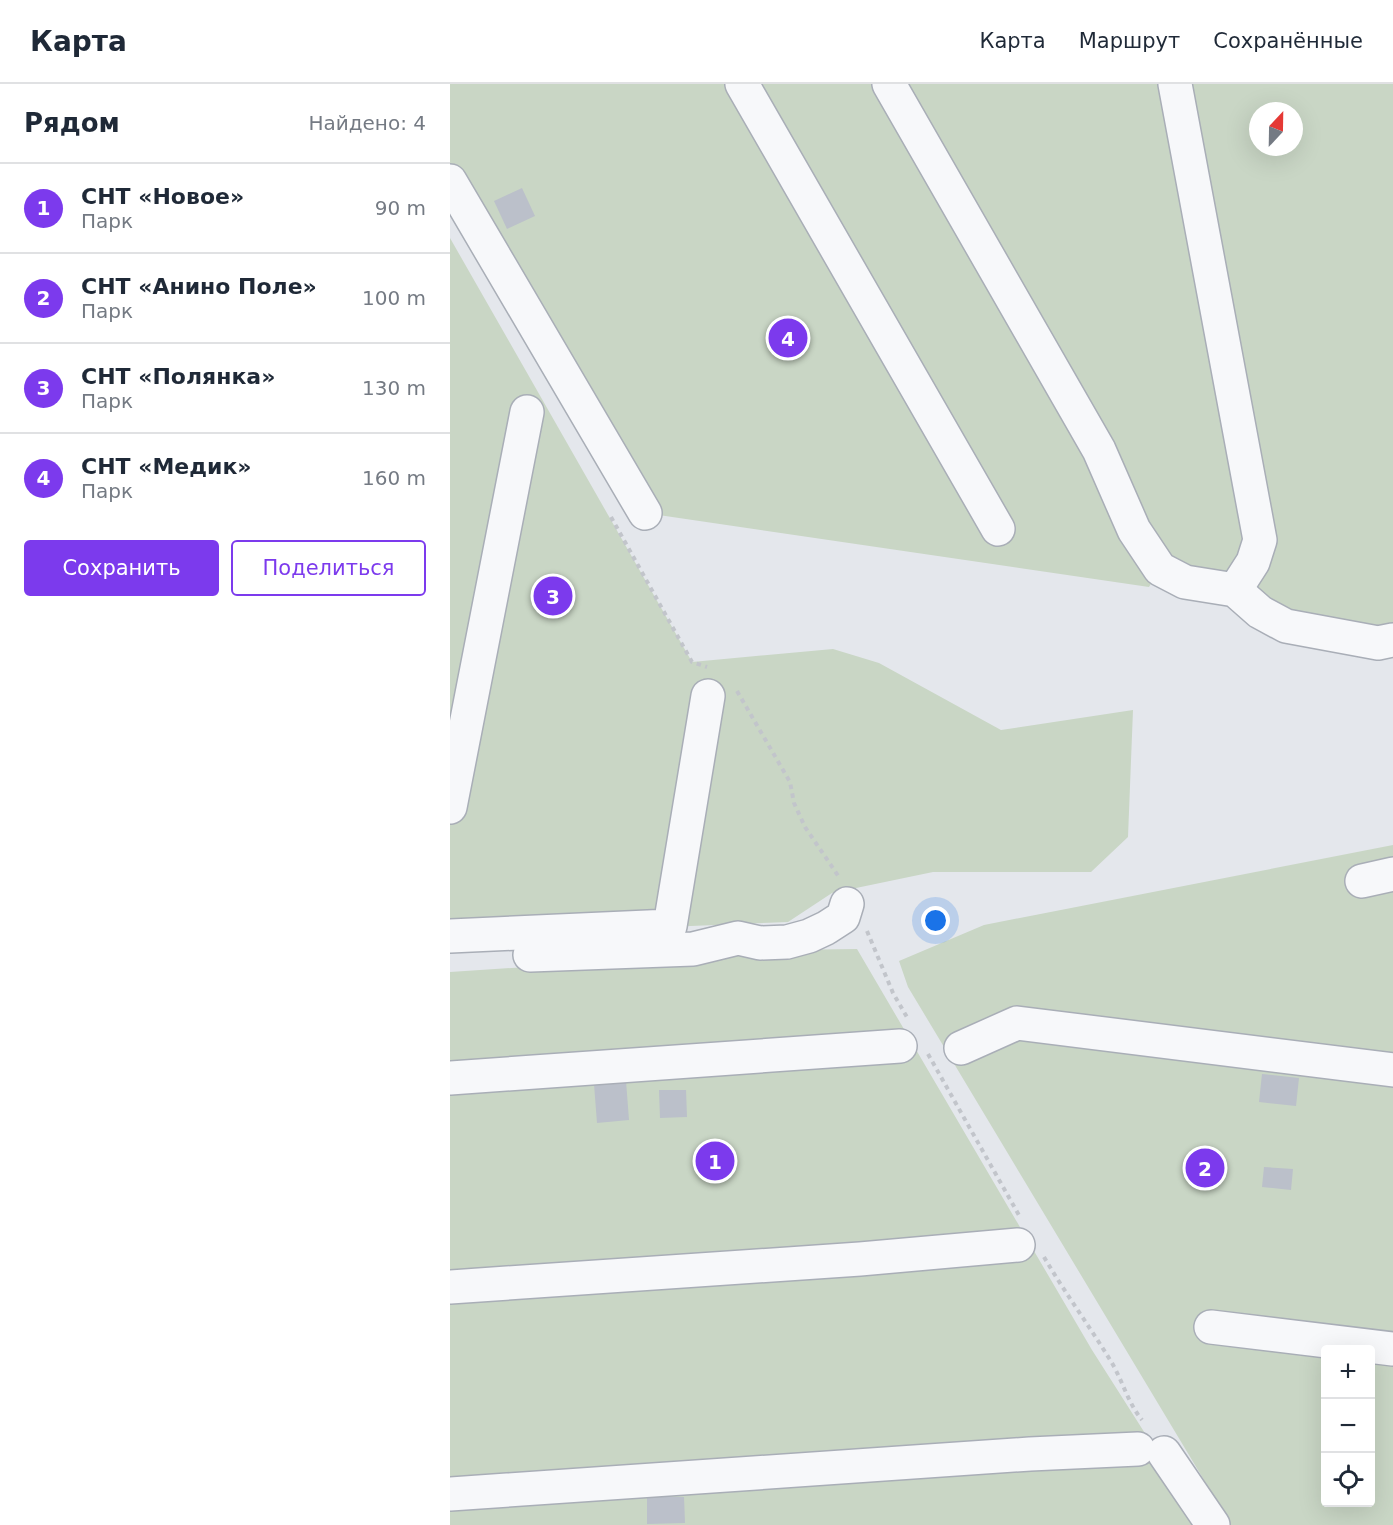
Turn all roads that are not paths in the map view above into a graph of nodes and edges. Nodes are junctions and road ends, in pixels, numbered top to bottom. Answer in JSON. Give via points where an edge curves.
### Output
{"nodes":[{"id":1,"x":742,"y":84,"type":"edge"},
{"id":2,"x":889,"y":84,"type":"edge"},
{"id":3,"x":1175,"y":84,"type":"edge"},
{"id":4,"x":450,"y":181,"type":"edge"},
{"id":5,"x":527,"y":412,"type":"dead end"},
{"id":6,"x":645,"y":513,"type":"dead end"},
{"id":7,"x":998,"y":529,"type":"dead end"},
{"id":8,"x":1235,"y":590,"type":"junction"},
{"id":9,"x":1393,"y":640,"type":"edge"},
{"id":10,"x":708,"y":696,"type":"dead end"},
{"id":11,"x":450,"y":807,"type":"edge"},
{"id":12,"x":1393,"y":874,"type":"edge"},
{"id":13,"x":1362,"y":881,"type":"dead end"},
{"id":14,"x":847,"y":904,"type":"dead end"},
{"id":15,"x":450,"y":936,"type":"edge"},
{"id":16,"x":450,"y":958,"type":"edge"},
{"id":17,"x":900,"y":1046,"type":"dead end"},
{"id":18,"x":961,"y":1048,"type":"dead end"},
{"id":19,"x":1393,"y":1070,"type":"edge"},
{"id":20,"x":450,"y":1077,"type":"edge"},
{"id":21,"x":1018,"y":1245,"type":"dead end"},
{"id":22,"x":450,"y":1287,"type":"edge"},
{"id":23,"x":1211,"y":1327,"type":"dead end"},
{"id":24,"x":1393,"y":1349,"type":"edge"},
{"id":25,"x":450,"y":1494,"type":"edge"},
{"id":26,"x":1213,"y":1525,"type":"edge"}],
"edges":[{"from":1,"to":7,"type":"street"},
{"from":2,"to":8,"type":"street","via":[[1099,450],[1134,530],[1160,569],[1185,582]]},
{"from":3,"to":8,"type":"street","via":[[1260,540],[1253,562]]},
{"from":4,"to":6,"type":"street"},
{"from":5,"to":11,"type":"street"},
{"from":8,"to":9,"type":"street","via":[[1260,612],[1286,626],[1378,643]]},
{"from":10,"to":15,"type":"street","via":[[670,926]]},
{"from":12,"to":13,"type":"street"},
{"from":14,"to":16,"type":"street","via":[[843,917],[826,928],[787,942],[760,943],[738,938],[693,949]]},
{"from":17,"to":20,"type":"street"},
{"from":18,"to":19,"type":"street","via":[[1017,1023]]},
{"from":21,"to":22,"type":"street"},
{"from":23,"to":24,"type":"street"},
{"from":25,"to":26,"type":"street","via":[[1030,1454],[1151,1451]]}]}
